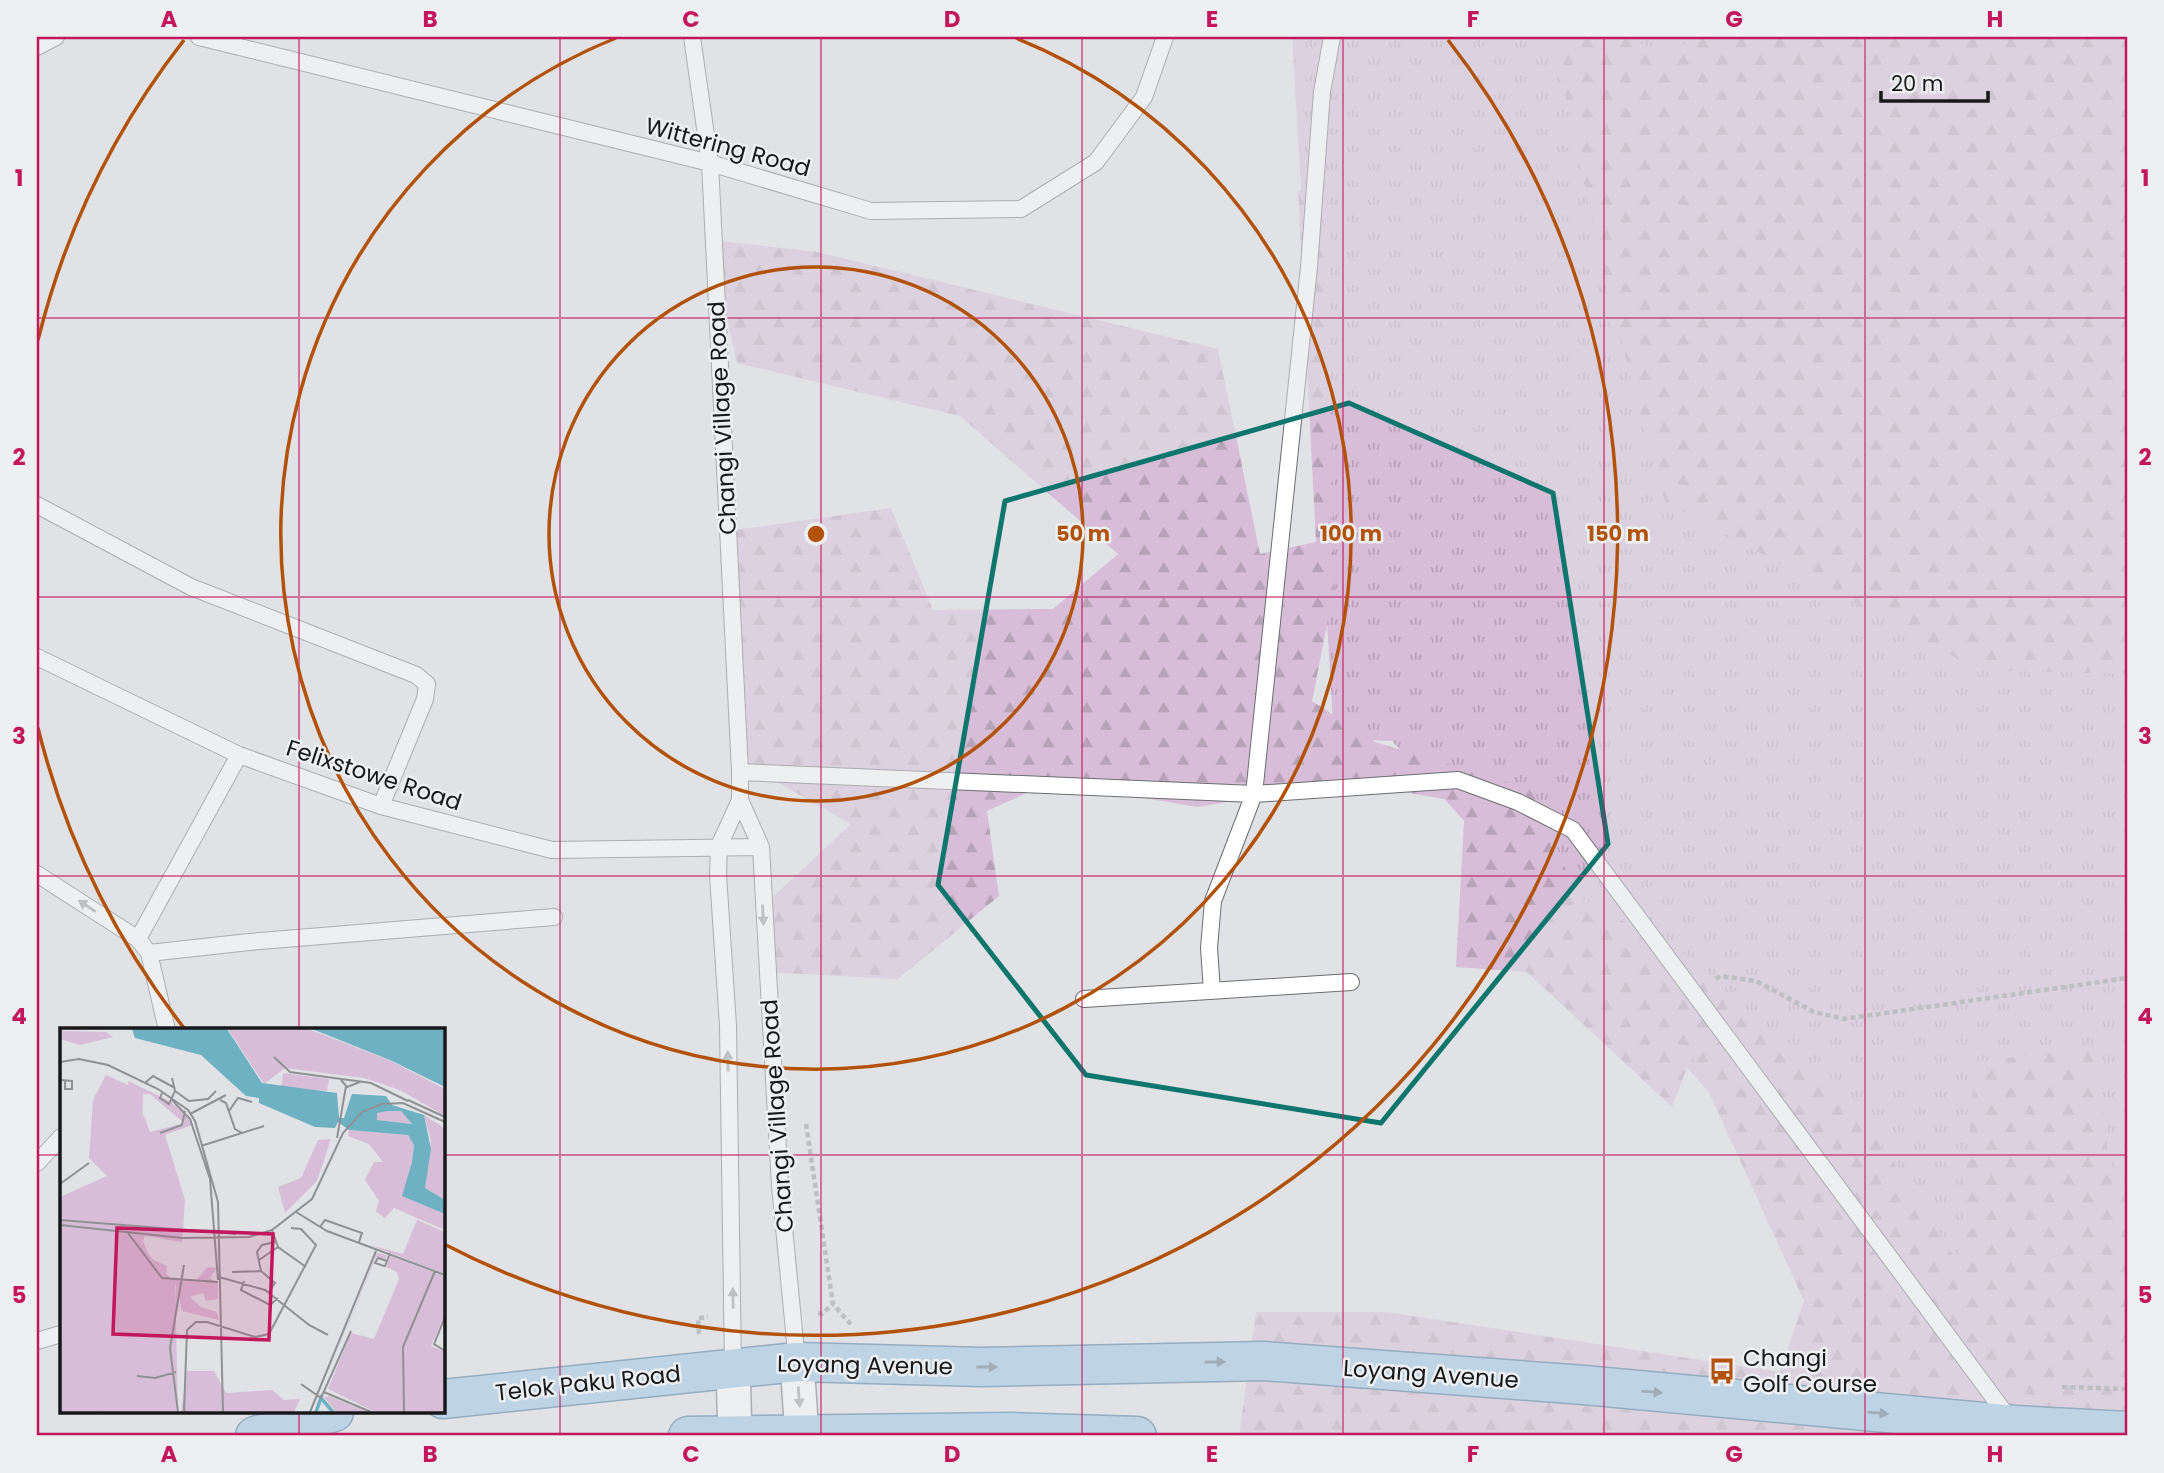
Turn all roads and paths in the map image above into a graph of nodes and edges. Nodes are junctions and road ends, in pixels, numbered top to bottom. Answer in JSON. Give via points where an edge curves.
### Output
{"nodes":[{"id":1,"x":56,"y":37,"type":"edge"},
{"id":2,"x":199,"y":37,"type":"edge"},
{"id":3,"x":692,"y":37,"type":"edge"},
{"id":4,"x":1165,"y":37,"type":"edge"},
{"id":5,"x":1332,"y":37,"type":"edge"},
{"id":6,"x":37,"y":47,"type":"edge"},
{"id":7,"x":709,"y":163,"type":"junction"},
{"id":8,"x":37,"y":505,"type":"edge"},
{"id":9,"x":37,"y":657,"type":"edge"},
{"id":10,"x":240,"y":755,"type":"junction"},
{"id":11,"x":740,"y":772,"type":"junction"},
{"id":12,"x":1254,"y":794,"type":"junction"},
{"id":13,"x":740,"y":800,"type":"junction"},
{"id":14,"x":381,"y":806,"type":"junction"},
{"id":15,"x":719,"y":846,"type":"junction"},
{"id":16,"x":761,"y":847,"type":"junction"},
{"id":17,"x":37,"y":873,"type":"edge"},
{"id":18,"x":554,"y":917,"type":"dead end"},
{"id":19,"x":138,"y":939,"type":"junction"},
{"id":20,"x":149,"y":953,"type":"junction"},
{"id":21,"x":2127,"y":978,"type":"edge"},
{"id":22,"x":1351,"y":982,"type":"dead end"},
{"id":23,"x":1213,"y":991,"type":"junction"},
{"id":24,"x":1695,"y":994,"type":"junction"},
{"id":25,"x":1084,"y":999,"type":"dead end"},
{"id":26,"x":167,"y":1028,"type":"edge"},
{"id":27,"x":60,"y":1138,"type":"edge"},
{"id":28,"x":37,"y":1163,"type":"edge"},
{"id":29,"x":833,"y":1304,"type":"dead end"},
{"id":30,"x":822,"y":1314,"type":"dead end"},
{"id":31,"x":60,"y":1334,"type":"edge"},
{"id":32,"x":37,"y":1341,"type":"edge"},
{"id":33,"x":797,"y":1362,"type":"junction"},
{"id":34,"x":733,"y":1367,"type":"junction"},
{"id":35,"x":2081,"y":1386,"type":"dead end"},
{"id":36,"x":2127,"y":1389,"type":"edge"},
{"id":37,"x":444,"y":1399,"type":"edge"},
{"id":38,"x":327,"y":1414,"type":"edge"},
{"id":39,"x":2015,"y":1425,"type":"junction"},
{"id":40,"x":2127,"y":1431,"type":"edge"},
{"id":41,"x":1006,"y":1434,"type":"edge"},
{"id":42,"x":734,"y":1435,"type":"edge"},
{"id":43,"x":802,"y":1435,"type":"edge"},
{"id":44,"x":255,"y":1436,"type":"edge"},
{"id":45,"x":688,"y":1436,"type":"edge"},
{"id":46,"x":1137,"y":1436,"type":"edge"}],
"edges":[{"from":1,"to":6,"type":"lane"},
{"from":2,"to":7,"type":"lane","name":"Wittering Road"},
{"from":3,"to":7,"type":"lane","name":"Changi Village Road"},
{"from":4,"to":7,"type":"lane","name":"Wittering Road","via":[[1144,97],[1096,162],[1021,209],[871,211]]},
{"from":5,"to":12,"type":"lane","via":[[1322,92],[1309,267]]},
{"from":7,"to":11,"type":"lane","name":"Changi Village Road"},
{"from":8,"to":14,"type":"lane","via":[[191,587],[416,675],[427,684]]},
{"from":9,"to":10,"type":"lane","name":"Felixstowe Road"},
{"from":10,"to":14,"type":"lane","name":"Felixstowe Road"},
{"from":10,"to":19,"type":"lane"},
{"from":11,"to":12,"type":"lane"},
{"from":11,"to":13,"type":"lane","name":"Changi Village Road"},
{"from":12,"to":23,"type":"lane","via":[[1213,901],[1209,948]]},
{"from":12,"to":24,"type":"lane","via":[[1458,780],[1518,802],[1573,830]]},
{"from":13,"to":15,"type":"lane","name":"Changi Village Road"},
{"from":13,"to":16,"type":"lane","name":"Changi Village Road"},
{"from":14,"to":15,"type":"lane","name":"Felixstowe Road","via":[[552,850]]},
{"from":15,"to":16,"type":"lane","name":"Felixstowe Road"},
{"from":34,"to":15,"type":"lane","name":"Changi Village Road","one_way":true,"via":[[728,1026]]},
{"from":16,"to":33,"type":"lane","name":"Changi Village Road","one_way":true,"via":[[780,1186]]},
{"from":19,"to":17,"type":"lane","one_way":true},
{"from":18,"to":20,"type":"lane"},
{"from":19,"to":20,"type":"lane"},
{"from":20,"to":26,"type":"lane"},
{"from":21,"to":24,"type":"path","via":[[1844,1019],[1814,1012],[1756,981],[1720,976]]},
{"from":22,"to":23,"type":"lane"},
{"from":23,"to":25,"type":"lane"},
{"from":24,"to":39,"type":"lane"},
{"from":27,"to":28,"type":"lane"},
{"from":29,"to":30,"type":"path"},
{"from":31,"to":32,"type":"lane"},
{"from":33,"to":34,"type":"main road","name":"Loyang Avenue"},
{"from":33,"to":39,"type":"main road","name":"Loyang Avenue","one_way":true,"via":[[982,1367],[1263,1361]]},
{"from":33,"to":43,"type":"street","name":"Changi Village Road","one_way":true},
{"from":34,"to":37,"type":"main road","name":"Telok Paku Road"},
{"from":34,"to":42,"type":"street","name":"Changi Village Road"},
{"from":35,"to":36,"type":"path"},
{"from":38,"to":44,"type":"main road"},
{"from":39,"to":40,"type":"main road","name":"Loyang Avenue"},
{"from":41,"to":43,"type":"main road"},
{"from":41,"to":46,"type":"main road"},
{"from":42,"to":43,"type":"main road"},
{"from":42,"to":45,"type":"main road"}]}
